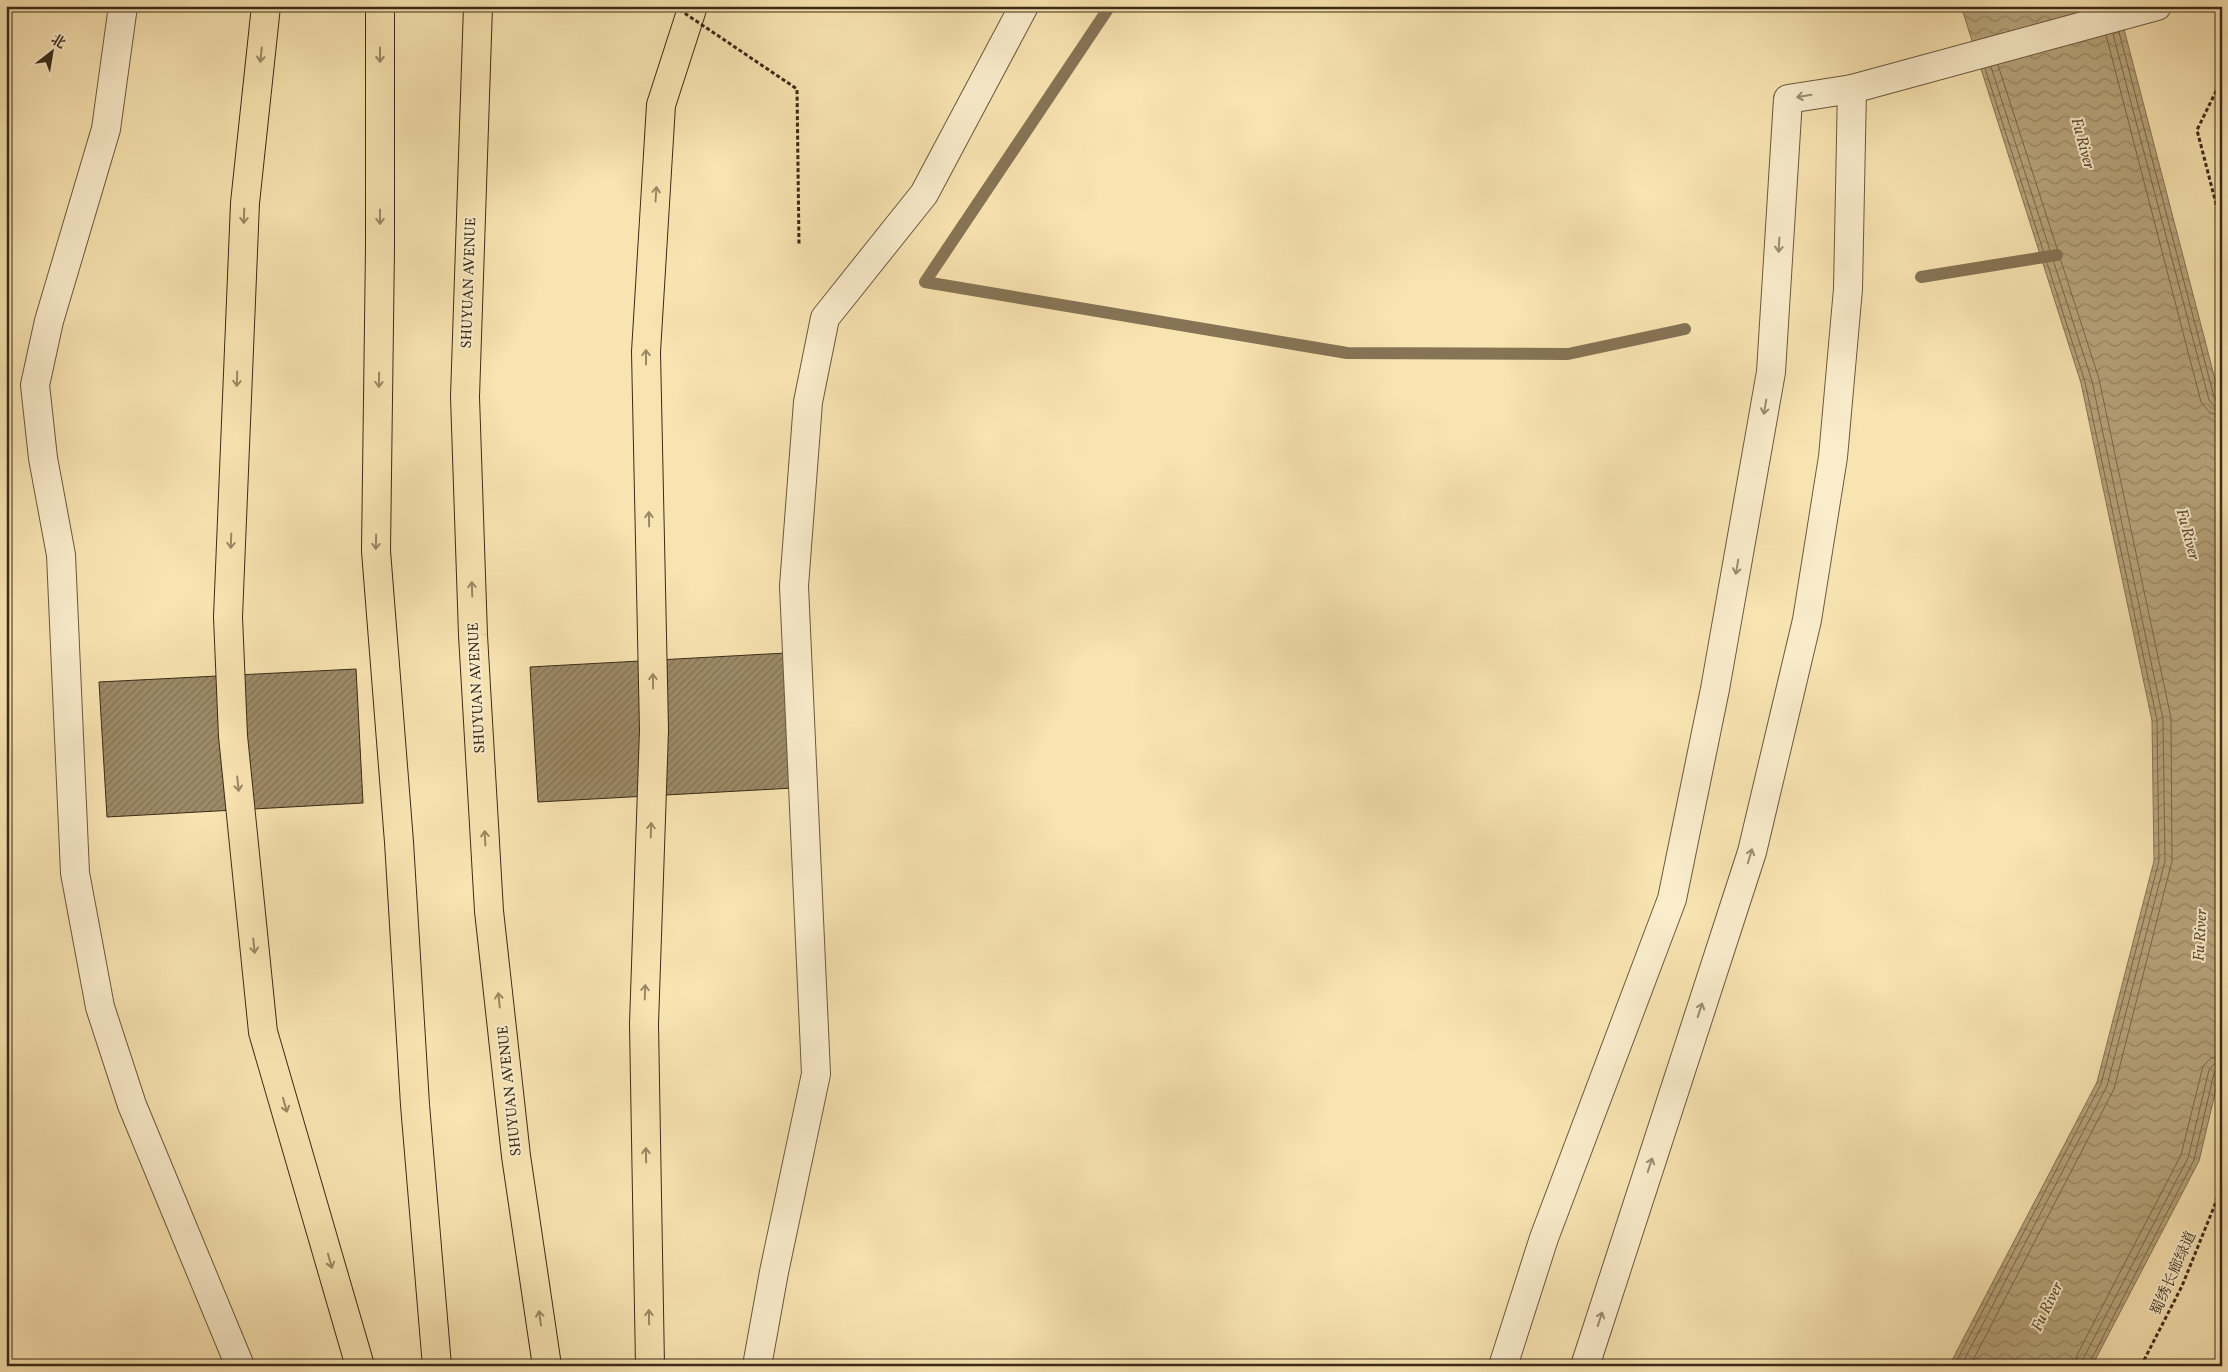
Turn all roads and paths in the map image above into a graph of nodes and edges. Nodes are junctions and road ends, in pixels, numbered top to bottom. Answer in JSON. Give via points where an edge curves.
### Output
{"nodes":[{"id":1,"x":123,"y":6,"type":"edge"},
{"id":2,"x":266,"y":6,"type":"edge"},
{"id":3,"x":380,"y":6,"type":"edge"},
{"id":4,"x":478,"y":6,"type":"edge"},
{"id":5,"x":674,"y":6,"type":"edge"},
{"id":6,"x":692,"y":6,"type":"edge"},
{"id":7,"x":1024,"y":6,"type":"edge"},
{"id":8,"x":2151,"y":8,"type":"edge"},
{"id":9,"x":2222,"y":79,"type":"edge"},
{"id":10,"x":1852,"y":89,"type":"junction"},
{"id":11,"x":2222,"y":227,"type":"edge"},
{"id":12,"x":799,"y":244,"type":"dead end"},
{"id":13,"x":2222,"y":1187,"type":"edge"},
{"id":14,"x":240,"y":1366,"type":"edge"},
{"id":15,"x":360,"y":1366,"type":"edge"},
{"id":16,"x":437,"y":1366,"type":"edge"},
{"id":17,"x":547,"y":1366,"type":"edge"},
{"id":18,"x":650,"y":1366,"type":"edge"},
{"id":19,"x":757,"y":1366,"type":"edge"},
{"id":20,"x":1503,"y":1366,"type":"edge"},
{"id":21,"x":1585,"y":1366,"type":"edge"},
{"id":22,"x":2141,"y":1366,"type":"edge"}],
"edges":[{"from":1,"to":14,"type":"street","via":[[106,129],[49,321],[35,385],[43,458],[60,555],[75,873],[100,1007],[132,1105]]},
{"from":2,"to":15,"type":"highway","one_way":true,"via":[[244,213],[228,617],[233,736],[263,1032]]},
{"from":3,"to":16,"type":"highway","one_way":true,"via":[[376,551]]},
{"from":17,"to":4,"type":"highway","name":"SHUYUAN AVENUE","one_way":true,"via":[[516,1156],[489,911],[473,635],[465,397]]},
{"from":5,"to":12,"type":"path","bridge":true,"via":[[797,89]]},
{"from":18,"to":6,"type":"highway","one_way":true,"via":[[644,1024],[654,730],[646,352],[662,105]]},
{"from":7,"to":19,"type":"street","via":[[924,194],[824,318],[808,402],[794,586],[816,1074]]},
{"from":8,"to":10,"type":"street"},
{"from":9,"to":11,"type":"path","via":[[2197,130]]},
{"from":10,"to":20,"type":"street","one_way":true,"via":[[1788,99],[1772,372],[1715,689],[1672,899],[1544,1238]]},
{"from":21,"to":10,"type":"street","one_way":true,"via":[[1752,852],[1807,620],[1833,457],[1848,289]]},
{"from":13,"to":22,"type":"path","name":"蜀绣长廊绿道","via":[[2182,1286]]}]}
